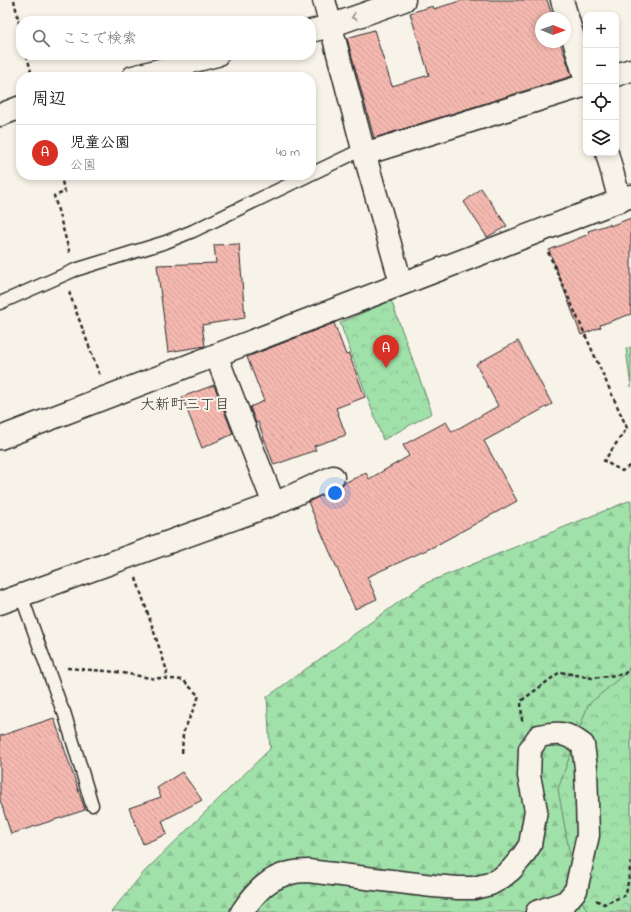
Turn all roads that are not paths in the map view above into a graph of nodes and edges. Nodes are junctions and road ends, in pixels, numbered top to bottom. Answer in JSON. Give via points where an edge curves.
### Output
{"nodes":[{"id":1,"x":324,"y":0,"type":"edge"},
{"id":2,"x":404,"y":0,"type":"edge"},
{"id":3,"x":562,"y":0,"type":"edge"},
{"id":4,"x":320,"y":28,"type":"edge"},
{"id":5,"x":198,"y":60,"type":"edge"},
{"id":6,"x":631,"y":70,"type":"edge"},
{"id":7,"x":152,"y":72,"type":"edge"},
{"id":8,"x":583,"y":72,"type":"edge"},
{"id":9,"x":619,"y":74,"type":"edge"},
{"id":10,"x":583,"y":86,"type":"edge"},
{"id":11,"x":16,"y":109,"type":"edge"},
{"id":12,"x":0,"y":115,"type":"edge"},
{"id":13,"x":363,"y":152,"type":"junction"},
{"id":14,"x":608,"y":156,"type":"edge"},
{"id":15,"x":316,"y":172,"type":"edge"},
{"id":16,"x":298,"y":180,"type":"edge"},
{"id":17,"x":626,"y":198,"type":"edge"},
{"id":18,"x":402,"y":283,"type":"junction"},
{"id":19,"x":0,"y":303,"type":"edge"},
{"id":20,"x":216,"y":355,"type":"junction"},
{"id":21,"x":0,"y":438,"type":"edge"},
{"id":22,"x":333,"y":477,"type":"dead end"},
{"id":23,"x":274,"y":504,"type":"junction"},
{"id":24,"x":20,"y":595,"type":"junction"},
{"id":25,"x":0,"y":603,"type":"edge"},
{"id":26,"x":92,"y":805,"type":"dead end"},
{"id":27,"x":242,"y":912,"type":"edge"},
{"id":28,"x":536,"y":912,"type":"edge"}],
"edges":[{"from":1,"to":4,"type":"street"},
{"from":2,"to":4,"type":"street","one_way":true},
{"from":3,"to":8,"type":"street"},
{"from":4,"to":13,"type":"street"},
{"from":5,"to":7,"type":"street"},
{"from":6,"to":9,"type":"street"},
{"from":10,"to":13,"type":"street"},
{"from":11,"to":12,"type":"street"},
{"from":13,"to":15,"type":"lane"},
{"from":13,"to":18,"type":"street"},
{"from":14,"to":17,"type":"street"},
{"from":16,"to":19,"type":"lane","via":[[193,231],[70,272]]},
{"from":17,"to":18,"type":"street"},
{"from":18,"to":20,"type":"street"},
{"from":20,"to":21,"type":"street"},
{"from":20,"to":23,"type":"street"},
{"from":22,"to":23,"type":"street"},
{"from":23,"to":24,"type":"street"},
{"from":24,"to":25,"type":"street"},
{"from":24,"to":26,"type":"lane","via":[[64,712]]},
{"from":27,"to":28,"type":"street","via":[[262,887],[280,876],[298,871],[458,888],[490,884],[511,870],[530,845],[536,810],[529,776],[530,749],[539,736],[553,733],[570,735],[583,745],[588,835],[576,890],[566,902]]}]}
